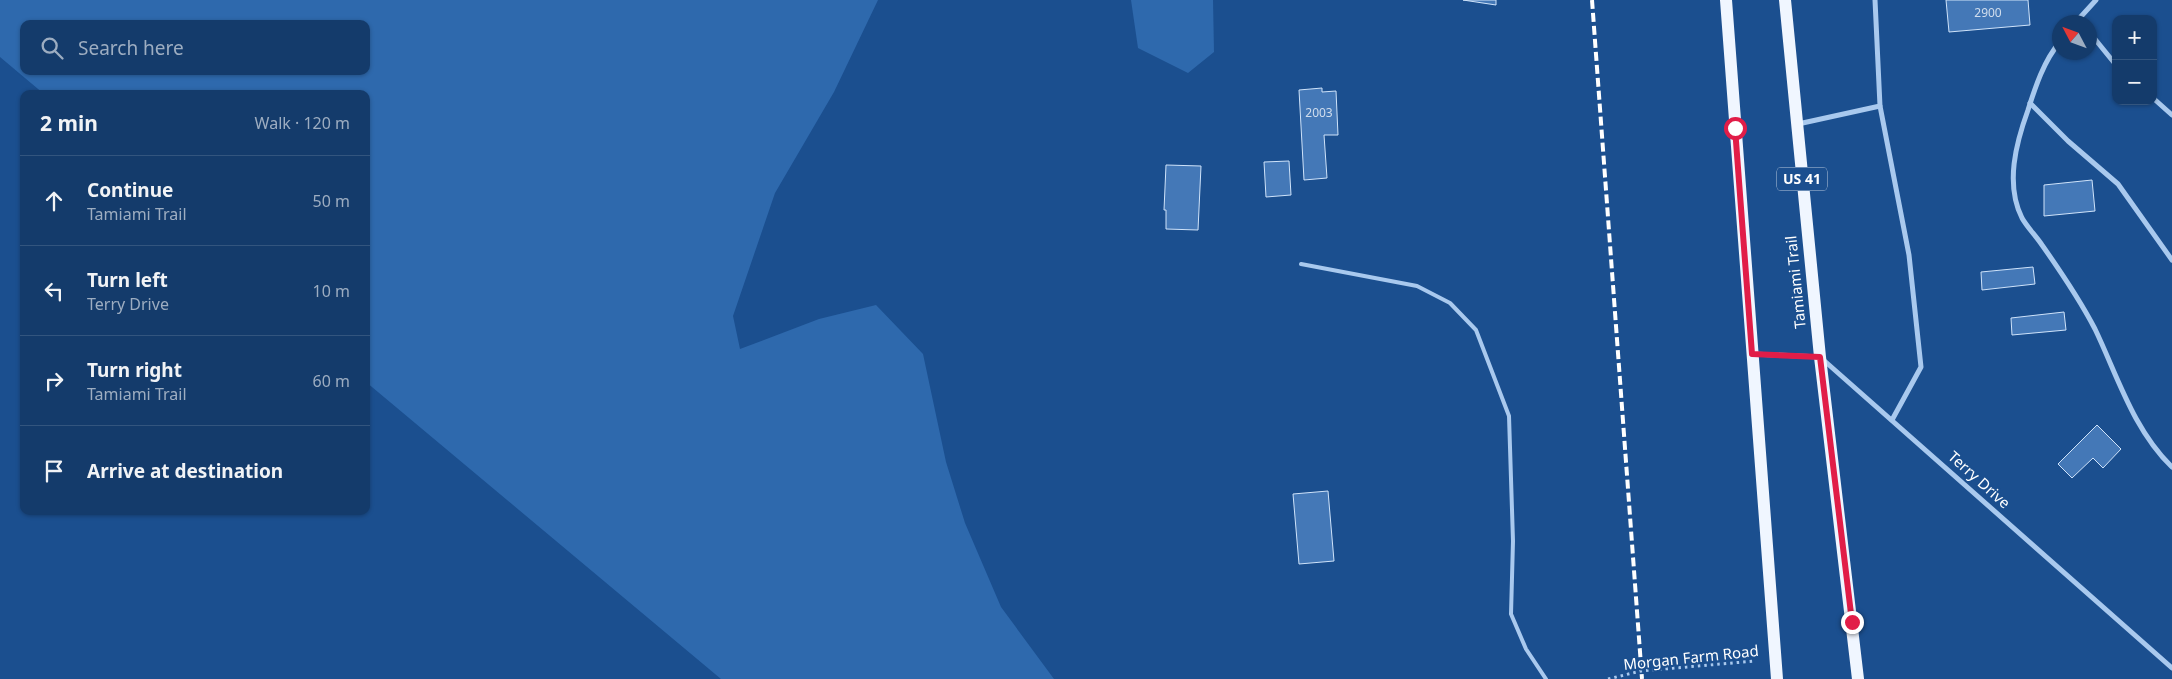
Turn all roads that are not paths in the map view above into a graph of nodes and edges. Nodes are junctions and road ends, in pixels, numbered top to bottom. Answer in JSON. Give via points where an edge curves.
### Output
{"nodes":[{"id":1,"x":1726,"y":0,"type":"edge"},
{"id":2,"x":1785,"y":0,"type":"edge"},
{"id":3,"x":1875,"y":0,"type":"edge"},
{"id":4,"x":2096,"y":0,"type":"edge"},
{"id":5,"x":2084,"y":15,"type":"edge"},
{"id":6,"x":2097,"y":42,"type":"edge"},
{"id":7,"x":2052,"y":50,"type":"edge"},
{"id":8,"x":2112,"y":60,"type":"edge"},
{"id":9,"x":2157,"y":102,"type":"edge"},
{"id":10,"x":2030,"y":103,"type":"junction"},
{"id":11,"x":1880,"y":106,"type":"junction"},
{"id":12,"x":2172,"y":115,"type":"edge"},
{"id":13,"x":1797,"y":124,"type":"junction"},
{"id":14,"x":2172,"y":260,"type":"edge"},
{"id":15,"x":1301,"y":264,"type":"dead end"},
{"id":16,"x":1752,"y":354,"type":"junction"},
{"id":17,"x":1820,"y":357,"type":"junction"},
{"id":18,"x":1892,"y":420,"type":"junction"},
{"id":19,"x":2172,"y":467,"type":"edge"},
{"id":20,"x":2172,"y":668,"type":"edge"},
{"id":21,"x":1546,"y":679,"type":"edge"},
{"id":22,"x":1777,"y":679,"type":"edge"},
{"id":23,"x":1858,"y":679,"type":"edge"}],
"edges":[{"from":1,"to":16,"type":"main road"},
{"from":2,"to":13,"type":"main road","name":"Tamiami Trail","number":"US 41"},
{"from":3,"to":11,"type":"street"},
{"from":4,"to":5,"type":"street"},
{"from":6,"to":8,"type":"street"},
{"from":7,"to":10,"type":"street"},
{"from":9,"to":12,"type":"street"},
{"from":10,"to":14,"type":"street","via":[[2118,184]]},
{"from":10,"to":19,"type":"street","via":[[2017,141],[2014,163],[2015,189],[2022,217],[2073,291],[2140,427],[2155,450]]},
{"from":11,"to":13,"type":"street"},
{"from":11,"to":18,"type":"street","via":[[1909,255],[1921,367]]},
{"from":13,"to":17,"type":"main road","name":"Tamiami Trail","number":"US 41"},
{"from":15,"to":21,"type":"lane","via":[[1417,286],[1450,302],[1476,330],[1509,416],[1512,614],[1526,649]]},
{"from":16,"to":17,"type":"street"},
{"from":16,"to":22,"type":"main road"},
{"from":17,"to":18,"type":"street","name":"Terry Drive"},
{"from":17,"to":23,"type":"main road","name":"Tamiami Trail","number":"US 41"},
{"from":18,"to":20,"type":"street","name":"Terry Drive"}]}
